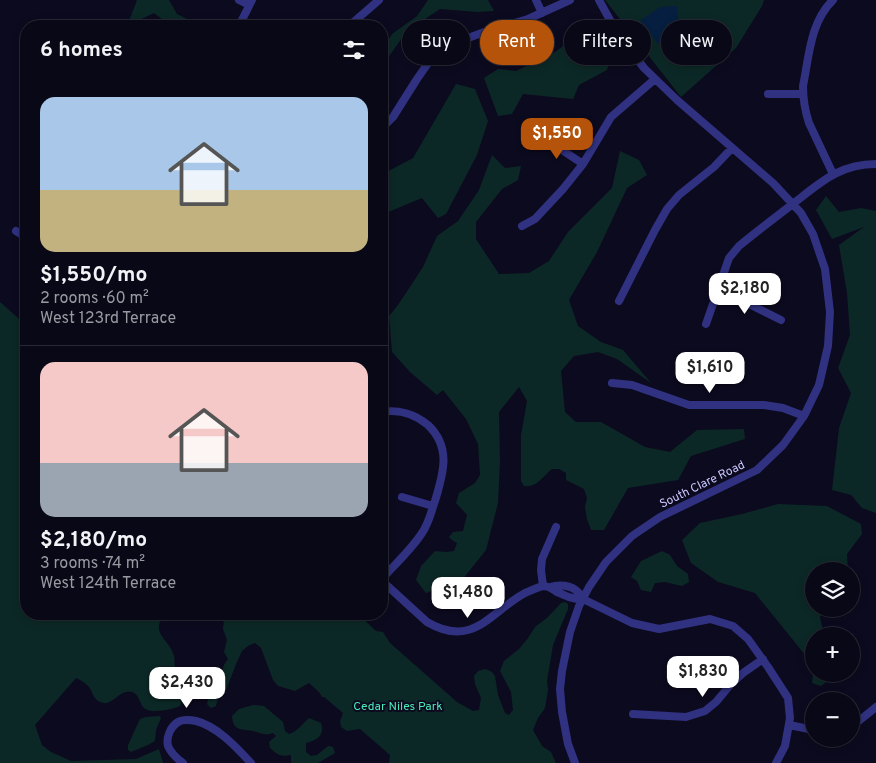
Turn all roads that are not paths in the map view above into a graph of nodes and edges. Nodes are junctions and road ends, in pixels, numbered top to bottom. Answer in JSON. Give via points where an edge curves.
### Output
{"nodes":[{"id":1,"x":239,"y":0,"type":"edge"},
{"id":2,"x":379,"y":0,"type":"edge"},
{"id":3,"x":536,"y":0,"type":"edge"},
{"id":4,"x":570,"y":0,"type":"edge"},
{"id":5,"x":599,"y":0,"type":"edge"},
{"id":6,"x":833,"y":0,"type":"edge"},
{"id":7,"x":251,"y":2,"type":"edge"},
{"id":8,"x":542,"y":13,"type":"junction"},
{"id":9,"x":242,"y":20,"type":"edge"},
{"id":10,"x":356,"y":20,"type":"edge"},
{"id":11,"x":655,"y":79,"type":"junction"},
{"id":12,"x":768,"y":94,"type":"dead end"},
{"id":13,"x":803,"y":94,"type":"junction"},
{"id":14,"x":388,"y":122,"type":"edge"},
{"id":15,"x":544,"y":138,"type":"dead end"},
{"id":16,"x":732,"y":148,"type":"junction"},
{"id":17,"x":582,"y":164,"type":"junction"},
{"id":18,"x":876,"y":164,"type":"edge"},
{"id":19,"x":833,"y":174,"type":"junction"},
{"id":20,"x":793,"y":204,"type":"junction"},
{"id":21,"x":522,"y":226,"type":"dead end"},
{"id":22,"x":16,"y":231,"type":"dead end"},
{"id":23,"x":20,"y":233,"type":"edge"},
{"id":24,"x":718,"y":291,"type":"junction"},
{"id":25,"x":619,"y":301,"type":"dead end"},
{"id":26,"x":781,"y":320,"type":"dead end"},
{"id":27,"x":706,"y":324,"type":"dead end"},
{"id":28,"x":612,"y":384,"type":"dead end"},
{"id":29,"x":388,"y":411,"type":"edge"},
{"id":30,"x":804,"y":416,"type":"junction"},
{"id":31,"x":402,"y":497,"type":"dead end"},
{"id":32,"x":433,"y":506,"type":"junction"},
{"id":33,"x":556,"y":527,"type":"dead end"},
{"id":34,"x":388,"y":572,"type":"edge"},
{"id":35,"x":388,"y":586,"type":"edge"},
{"id":36,"x":546,"y":587,"type":"junction"},
{"id":37,"x":583,"y":599,"type":"junction"},
{"id":38,"x":763,"y":659,"type":"junction"},
{"id":39,"x":876,"y":707,"type":"edge"},
{"id":40,"x":633,"y":714,"type":"dead end"},
{"id":41,"x":860,"y":720,"type":"edge"},
{"id":42,"x":789,"y":725,"type":"junction"},
{"id":43,"x":805,"y":728,"type":"edge"},
{"id":44,"x":183,"y":763,"type":"edge"},
{"id":45,"x":251,"y":763,"type":"edge"},
{"id":46,"x":575,"y":763,"type":"edge"},
{"id":47,"x":776,"y":763,"type":"edge"}],
"edges":[{"from":1,"to":7,"type":"street"},
{"from":2,"to":10,"type":"street"},
{"from":3,"to":8,"type":"street"},
{"from":4,"to":8,"type":"street"},
{"from":5,"to":11,"type":"street","name":"South Clare Road","via":[[623,41]]},
{"from":6,"to":13,"type":"street","via":[[816,27]]},
{"from":7,"to":9,"type":"street"},
{"from":8,"to":14,"type":"street","via":[[443,49],[417,78]]},
{"from":11,"to":16,"type":"street","name":"South Clare Road"},
{"from":11,"to":17,"type":"street","via":[[611,117]]},
{"from":12,"to":13,"type":"street"},
{"from":13,"to":19,"type":"street","via":[[809,123]]},
{"from":15,"to":17,"type":"street"},
{"from":16,"to":20,"type":"street","name":"South Clare Road"},
{"from":16,"to":25,"type":"street","via":[[667,209]]},
{"from":17,"to":21,"type":"street","via":[[544,210]]},
{"from":18,"to":19,"type":"street","via":[[856,166]]},
{"from":19,"to":20,"type":"street"},
{"from":20,"to":24,"type":"street","via":[[739,246],[729,258]]},
{"from":20,"to":30,"type":"street","name":"South Clare Road","via":[[813,234],[825,268],[830,312],[828,346],[819,385]]},
{"from":22,"to":23,"type":"street"},
{"from":24,"to":26,"type":"street"},
{"from":24,"to":27,"type":"street"},
{"from":28,"to":30,"type":"street","via":[[632,385],[689,405],[764,405]]},
{"from":29,"to":32,"type":"street","via":[[424,421],[437,436],[444,466]]},
{"from":30,"to":37,"type":"street","name":"South Clare Road","via":[[783,445],[757,470],[660,517],[632,536],[606,562]]},
{"from":31,"to":32,"type":"street"},
{"from":32,"to":34,"type":"street","via":[[423,531]]},
{"from":33,"to":36,"type":"street","via":[[542,558]]},
{"from":35,"to":36,"type":"street","via":[[427,622],[453,632],[479,626],[520,596]]},
{"from":36,"to":37,"type":"street","via":[[576,600]]},
{"from":37,"to":38,"type":"street","via":[[632,623],[659,629],[710,620],[733,626]]},
{"from":37,"to":46,"type":"street","name":"South Clare Road","via":[[568,640],[560,689],[568,744]]},
{"from":38,"to":40,"type":"street","via":[[743,673],[705,711],[686,718]]},
{"from":38,"to":42,"type":"street","via":[[788,698]]},
{"from":39,"to":41,"type":"street"},
{"from":42,"to":43,"type":"street"},
{"from":42,"to":47,"type":"street","via":[[785,746]]},
{"from":44,"to":45,"type":"street","via":[[170,751],[168,736],[177,722],[195,720],[217,731]]}]}
